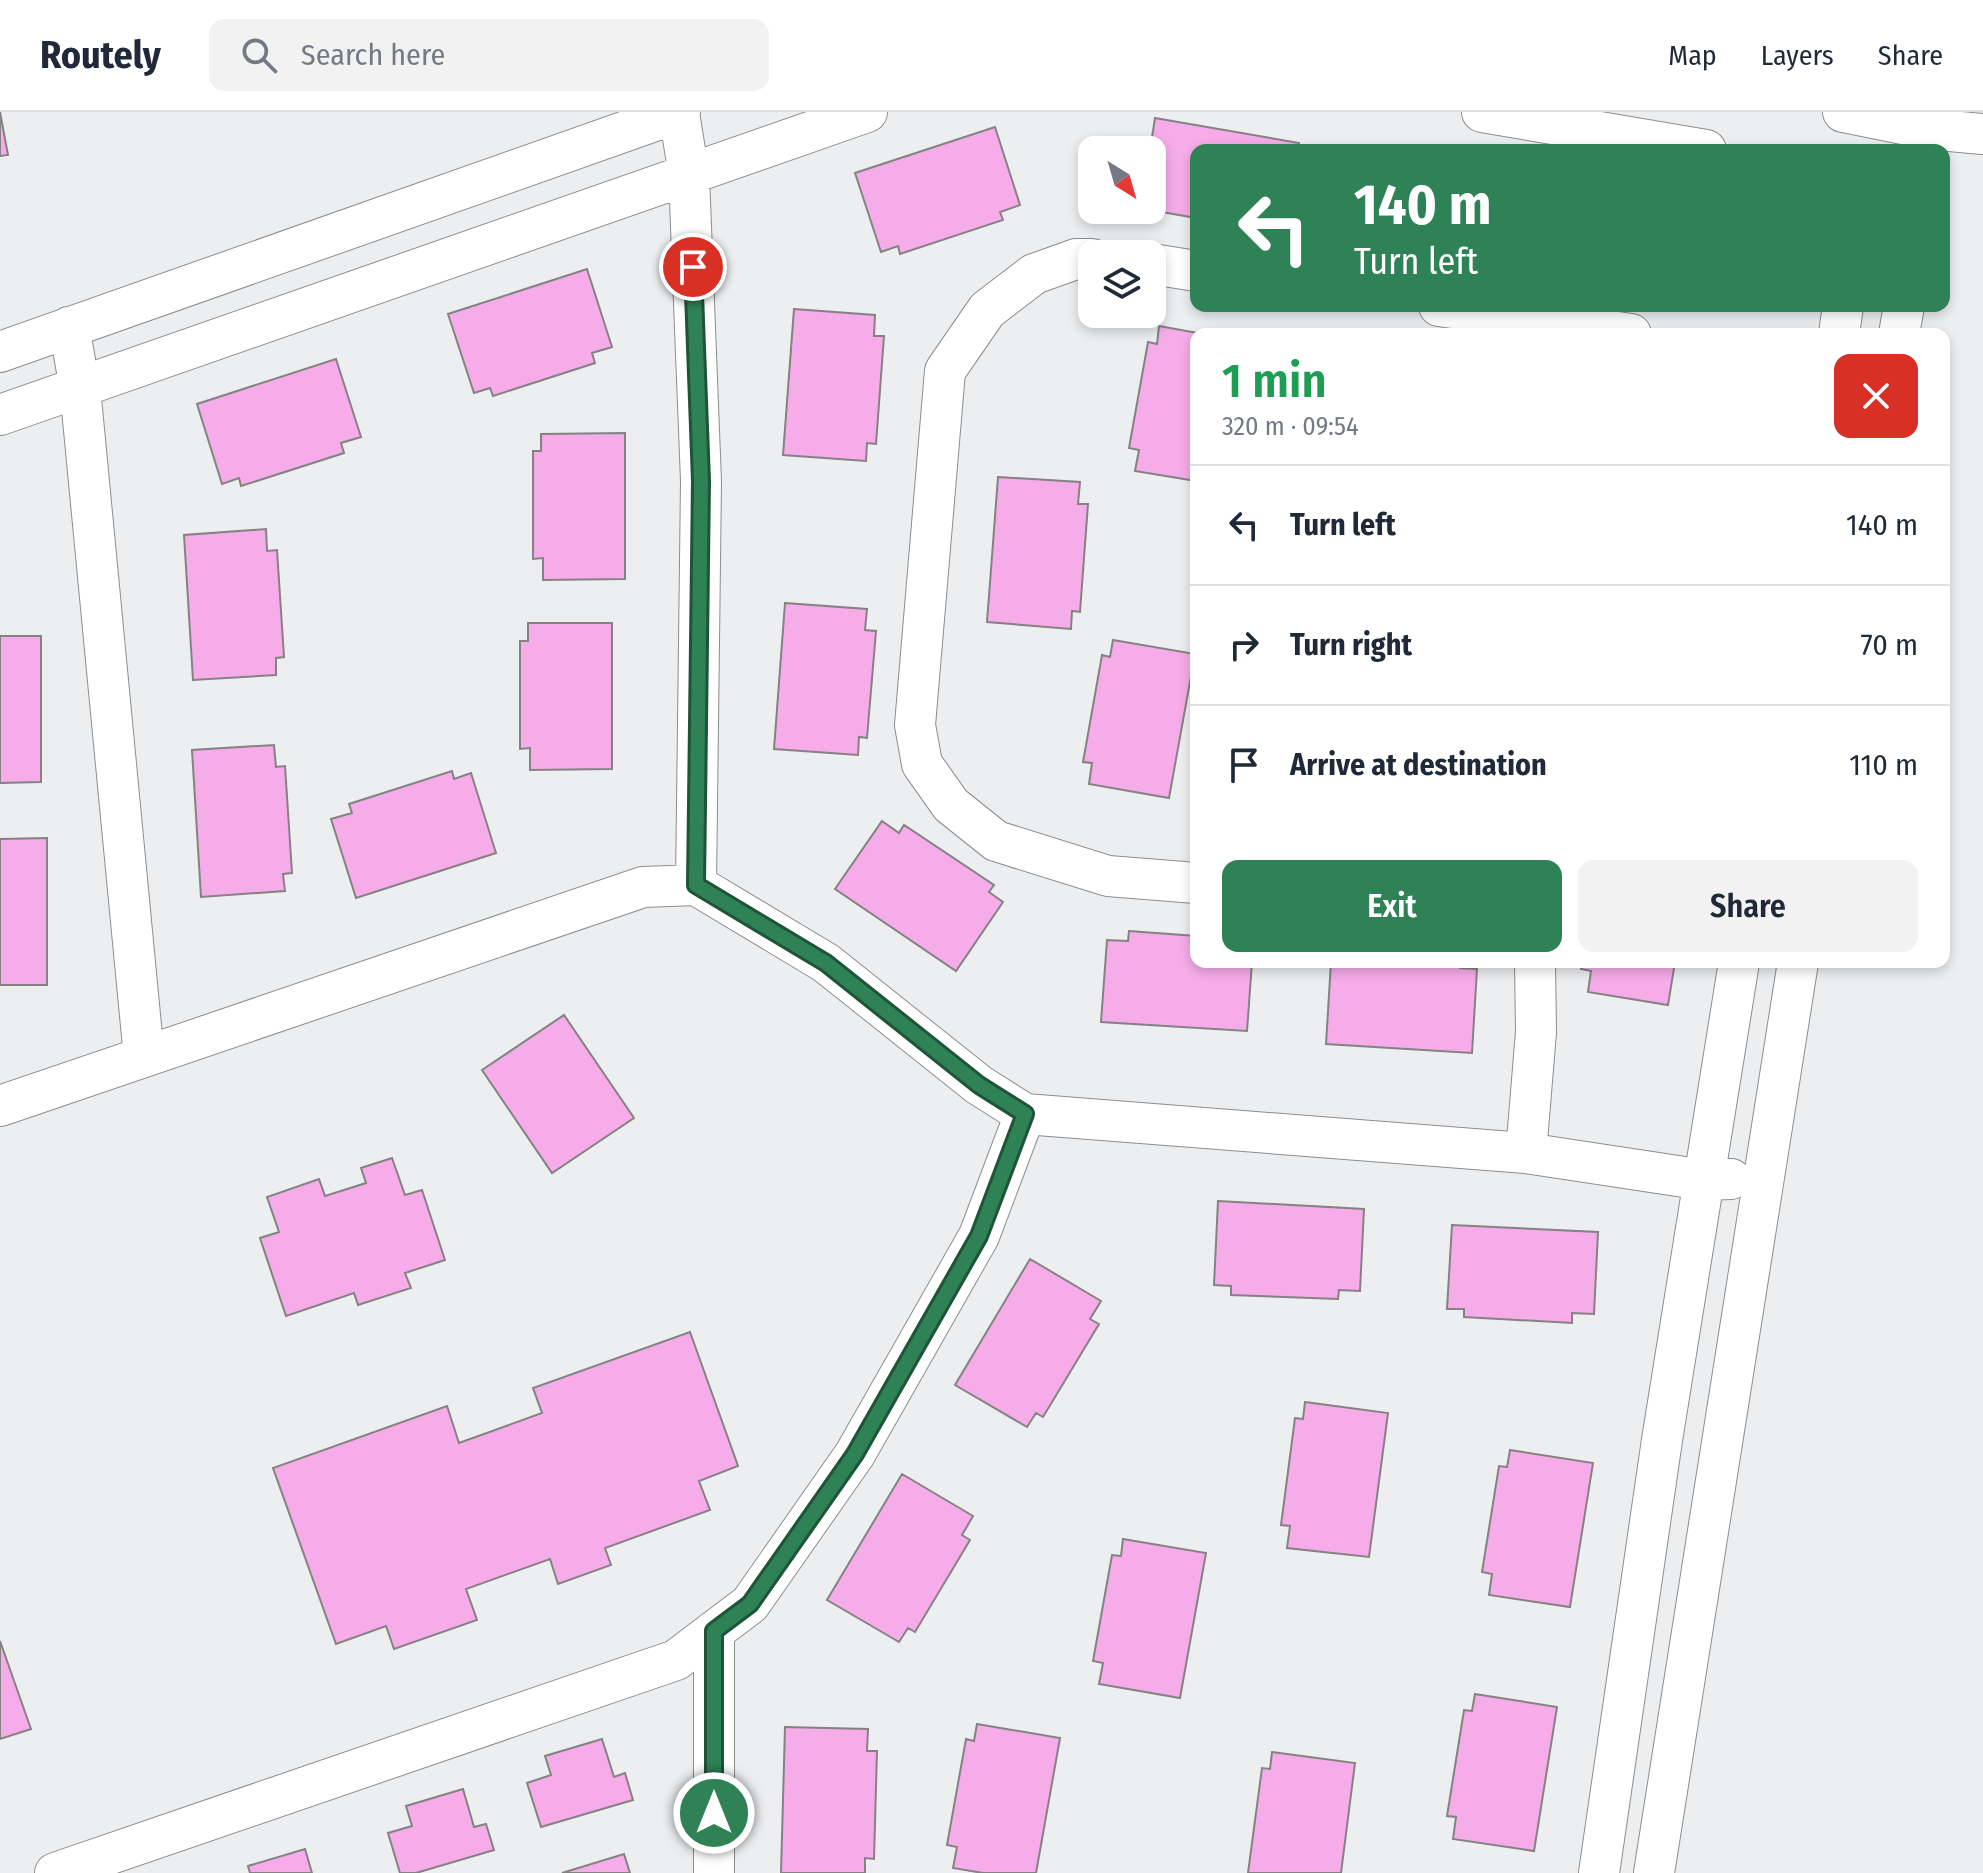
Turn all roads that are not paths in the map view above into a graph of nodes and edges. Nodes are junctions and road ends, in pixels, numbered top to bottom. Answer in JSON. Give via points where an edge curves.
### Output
{"nodes":[{"id":1,"x":680,"y":112,"type":"edge"},
{"id":2,"x":867,"y":112,"type":"edge"},
{"id":3,"x":1482,"y":112,"type":"edge"},
{"id":4,"x":1860,"y":122,"type":"edge"},
{"id":5,"x":1927,"y":130,"type":"edge"},
{"id":6,"x":1983,"y":134,"type":"edge"},
{"id":7,"x":1671,"y":144,"type":"edge"},
{"id":8,"x":689,"y":175,"type":"junction"},
{"id":9,"x":1078,"y":259,"type":"edge"},
{"id":10,"x":1166,"y":266,"type":"edge"},
{"id":11,"x":1190,"y":270,"type":"edge"},
{"id":12,"x":1480,"y":312,"type":"edge"},
{"id":13,"x":69,"y":327,"type":"junction"},
{"id":14,"x":1590,"y":328,"type":"edge"},
{"id":15,"x":0,"y":352,"type":"edge"},
{"id":16,"x":80,"y":388,"type":"junction"},
{"id":17,"x":0,"y":415,"type":"edge"},
{"id":18,"x":1190,"y":883,"type":"edge"},
{"id":19,"x":696,"y":885,"type":"junction"},
{"id":20,"x":1535,"y":968,"type":"edge"},
{"id":21,"x":1738,"y":968,"type":"edge"},
{"id":22,"x":1797,"y":968,"type":"edge"},
{"id":23,"x":144,"y":1057,"type":"junction"},
{"id":24,"x":0,"y":1106,"type":"edge"},
{"id":25,"x":1025,"y":1114,"type":"junction"},
{"id":26,"x":1526,"y":1153,"type":"junction"},
{"id":27,"x":1763,"y":1177,"type":"junction"},
{"id":28,"x":1704,"y":1180,"type":"junction"},
{"id":29,"x":714,"y":1631,"type":"junction"},
{"id":30,"x":75,"y":1870,"type":"edge"},
{"id":31,"x":714,"y":1873,"type":"edge"},
{"id":32,"x":1599,"y":1873,"type":"edge"},
{"id":33,"x":1654,"y":1873,"type":"edge"}],
"edges":[{"from":1,"to":8,"type":"street"},
{"from":1,"to":13,"type":"street"},
{"from":2,"to":8,"type":"street"},
{"from":3,"to":7,"type":"street"},
{"from":4,"to":5,"type":"street"},
{"from":5,"to":6,"type":"street"},
{"from":8,"to":16,"type":"street"},
{"from":8,"to":19,"type":"street","via":[[701,481]]},
{"from":9,"to":18,"type":"street","via":[[1034,274],[987,310],[945,371],[915,725],[922,764],[951,805],[996,841],[1108,876]]},
{"from":10,"to":11,"type":"street"},
{"from":12,"to":14,"type":"street"},
{"from":13,"to":15,"type":"street"},
{"from":13,"to":16,"type":"street"},
{"from":16,"to":17,"type":"street"},
{"from":16,"to":23,"type":"street"},
{"from":19,"to":23,"type":"street","via":[[643,887]]},
{"from":19,"to":25,"type":"street","via":[[826,963],[979,1085]]},
{"from":20,"to":26,"type":"street","via":[[1536,1032]]},
{"from":21,"to":28,"type":"street"},
{"from":22,"to":27,"type":"street"},
{"from":23,"to":24,"type":"street"},
{"from":25,"to":26,"type":"street"},
{"from":25,"to":29,"type":"street","via":[[979,1236],[855,1454],[750,1604]]},
{"from":26,"to":28,"type":"street"},
{"from":27,"to":28,"type":"street"},
{"from":27,"to":33,"type":"street"},
{"from":28,"to":32,"type":"street"},
{"from":29,"to":30,"type":"street","via":[[676,1660]]},
{"from":29,"to":31,"type":"street"}]}
